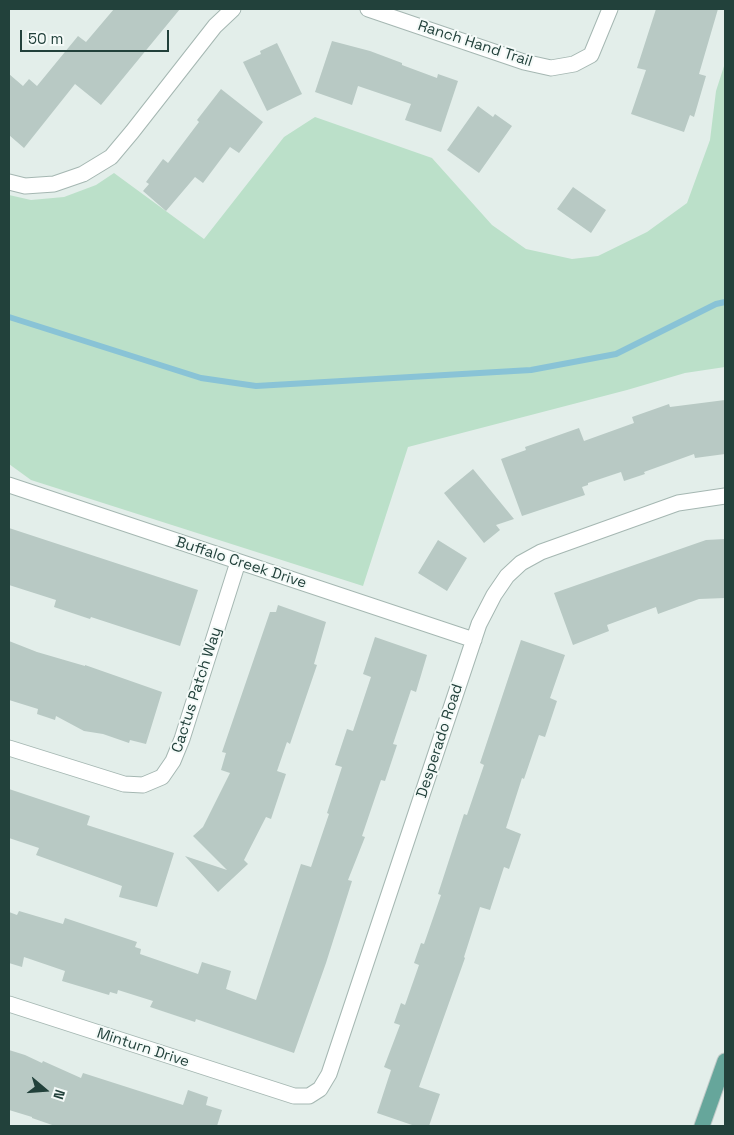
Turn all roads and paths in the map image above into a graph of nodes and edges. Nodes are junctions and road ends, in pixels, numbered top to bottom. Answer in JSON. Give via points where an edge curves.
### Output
{"nodes":[{"id":1,"x":233,"y":9,"type":"edge"},
{"id":2,"x":368,"y":9,"type":"edge"},
{"id":3,"x":610,"y":9,"type":"edge"},
{"id":4,"x":9,"y":182,"type":"edge"},
{"id":5,"x":9,"y":485,"type":"edge"},
{"id":6,"x":725,"y":496,"type":"edge"},
{"id":7,"x":238,"y":562,"type":"junction"},
{"id":8,"x":474,"y":640,"type":"junction"},
{"id":9,"x":9,"y":748,"type":"edge"},
{"id":10,"x":9,"y":1004,"type":"edge"},
{"id":11,"x":725,"y":1061,"type":"edge"},
{"id":12,"x":277,"y":1092,"type":"joint"},
{"id":13,"x":702,"y":1126,"type":"edge"}],
"edges":[{"from":1,"to":4,"type":"street","via":[[215,26],[111,157],[83,174],[54,184],[24,186]]},
{"from":2,"to":3,"type":"street","name":"Ranch Hand Trail","via":[[524,62],[551,68],[574,64],[591,55]]},
{"from":5,"to":7,"type":"street","name":"Buffalo Creek Drive"},
{"from":6,"to":8,"type":"street","name":"Desperado Road","via":[[678,503],[528,559],[507,576],[494,595]]},
{"from":7,"to":8,"type":"street","name":"Buffalo Creek Drive"},
{"from":7,"to":9,"type":"street","name":"Cactus Patch Way","via":[[182,739],[162,777],[143,785],[124,784]]},
{"from":8,"to":12,"type":"street","name":"Desperado Road","via":[[329,1074],[320,1089],[309,1096]]},
{"from":10,"to":12,"type":"street","name":"Minturn Drive"},
{"from":11,"to":13,"type":"main road"}]}
